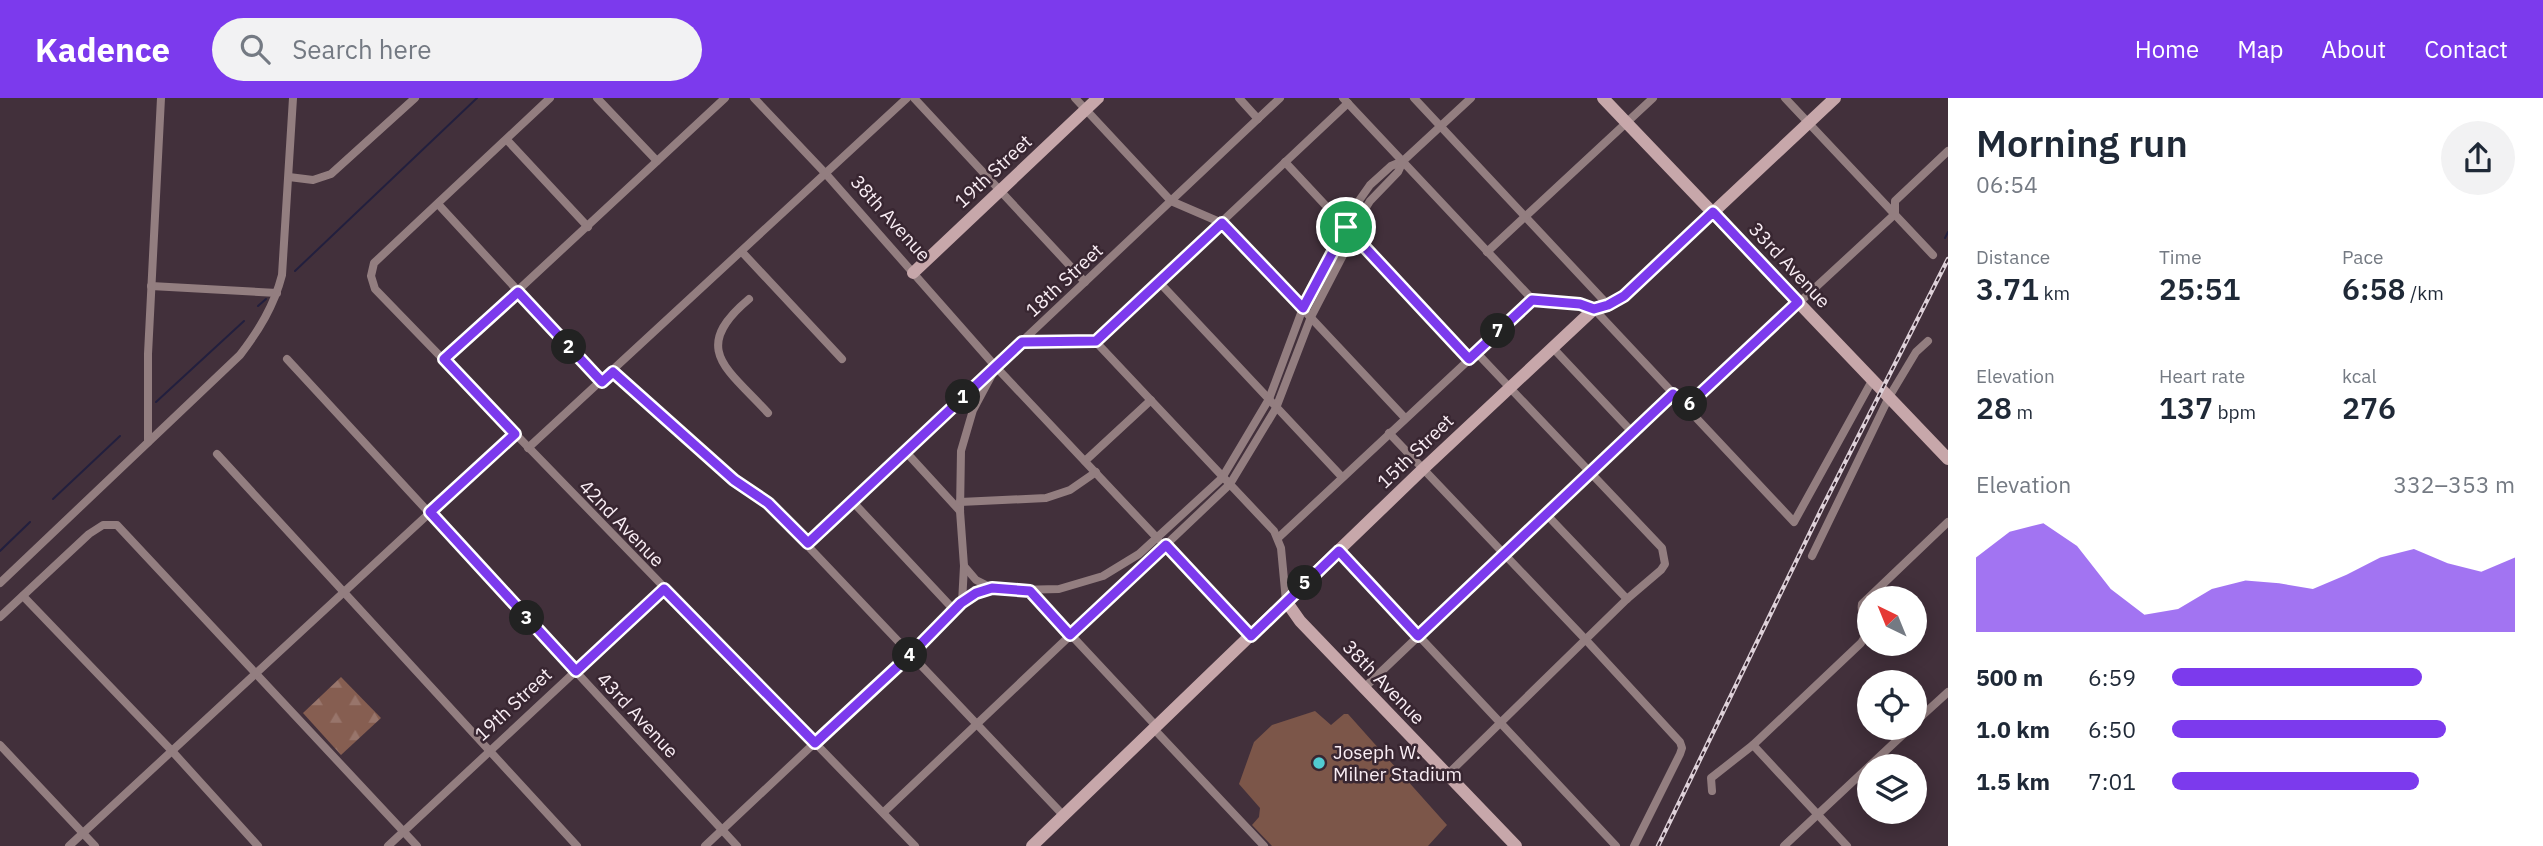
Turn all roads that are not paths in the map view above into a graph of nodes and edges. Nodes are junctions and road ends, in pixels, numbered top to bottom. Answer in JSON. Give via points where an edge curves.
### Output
{"nodes":[{"id":1,"x":161,"y":98,"type":"edge"},
{"id":2,"x":293,"y":98,"type":"edge"},
{"id":3,"x":415,"y":98,"type":"edge"},
{"id":4,"x":550,"y":98,"type":"edge"},
{"id":5,"x":597,"y":98,"type":"edge"},
{"id":6,"x":725,"y":98,"type":"edge"},
{"id":7,"x":754,"y":98,"type":"edge"},
{"id":8,"x":907,"y":98,"type":"edge"},
{"id":9,"x":914,"y":98,"type":"edge"},
{"id":10,"x":1075,"y":98,"type":"edge"},
{"id":11,"x":1098,"y":98,"type":"edge"},
{"id":12,"x":1238,"y":98,"type":"edge"},
{"id":13,"x":1280,"y":98,"type":"edge"},
{"id":14,"x":1414,"y":98,"type":"edge"},
{"id":15,"x":1471,"y":98,"type":"edge"},
{"id":16,"x":1603,"y":98,"type":"edge"},
{"id":17,"x":1653,"y":98,"type":"edge"},
{"id":18,"x":1785,"y":98,"type":"edge"},
{"id":19,"x":1835,"y":98,"type":"edge"},
{"id":20,"x":1345,"y":101,"type":"edge"},
{"id":21,"x":1086,"y":109,"type":"junction"},
{"id":22,"x":1258,"y":119,"type":"junction"},
{"id":23,"x":1627,"y":123,"type":"junction"},
{"id":24,"x":1809,"y":123,"type":"junction"},
{"id":25,"x":1440,"y":126,"type":"junction"},
{"id":26,"x":507,"y":140,"type":"junction"},
{"id":27,"x":1948,"y":151,"type":"edge"},
{"id":28,"x":657,"y":161,"type":"junction"},
{"id":29,"x":1403,"y":161,"type":"junction"},
{"id":30,"x":1285,"y":162,"type":"junction"},
{"id":31,"x":825,"y":174,"type":"junction"},
{"id":32,"x":289,"y":177,"type":"junction"},
{"id":33,"x":1000,"y":191,"type":"junction"},
{"id":34,"x":1171,"y":201,"type":"junction"},
{"id":35,"x":438,"y":204,"type":"junction"},
{"id":36,"x":1713,"y":212,"type":"junction"},
{"id":37,"x":1895,"y":214,"type":"junction"},
{"id":38,"x":1526,"y":216,"type":"junction"},
{"id":39,"x":1222,"y":223,"type":"junction"},
{"id":40,"x":588,"y":227,"type":"junction"},
{"id":41,"x":1346,"y":227,"type":"junction"},
{"id":42,"x":1353,"y":236,"type":"junction"},
{"id":43,"x":742,"y":252,"type":"junction"},
{"id":44,"x":1487,"y":252,"type":"junction"},
{"id":45,"x":1933,"y":255,"type":"dead end"},
{"id":46,"x":913,"y":273,"type":"junction"},
{"id":47,"x":1085,"y":282,"type":"junction"},
{"id":48,"x":1159,"y":282,"type":"junction"},
{"id":49,"x":151,"y":286,"type":"junction"},
{"id":50,"x":518,"y":292,"type":"junction"},
{"id":51,"x":277,"y":293,"type":"junction"},
{"id":52,"x":749,"y":299,"type":"dead end"},
{"id":53,"x":1532,"y":300,"type":"junction"},
{"id":54,"x":1798,"y":302,"type":"junction"},
{"id":55,"x":1608,"y":305,"type":"junction"},
{"id":56,"x":1303,"y":308,"type":"junction"},
{"id":57,"x":1594,"y":309,"type":"junction"},
{"id":58,"x":1311,"y":317,"type":"junction"},
{"id":59,"x":1096,"y":341,"type":"junction"},
{"id":60,"x":1928,"y":341,"type":"dead end"},
{"id":61,"x":1022,"y":342,"type":"junction"},
{"id":62,"x":1552,"y":348,"type":"junction"},
{"id":63,"x":1472,"y":355,"type":"junction"},
{"id":64,"x":287,"y":359,"type":"dead end"},
{"id":65,"x":444,"y":359,"type":"junction"},
{"id":66,"x":842,"y":359,"type":"dead end"},
{"id":67,"x":996,"y":367,"type":"junction"},
{"id":68,"x":613,"y":372,"type":"junction"},
{"id":69,"x":1873,"y":379,"type":"junction"},
{"id":70,"x":602,"y":382,"type":"junction"},
{"id":71,"x":1509,"y":387,"type":"junction"},
{"id":72,"x":1673,"y":394,"type":"junction"},
{"id":73,"x":1889,"y":397,"type":"junction"},
{"id":74,"x":1269,"y":399,"type":"junction"},
{"id":75,"x":1151,"y":400,"type":"junction"},
{"id":76,"x":1686,"y":407,"type":"junction"},
{"id":77,"x":1276,"y":408,"type":"junction"},
{"id":78,"x":768,"y":413,"type":"dead end"},
{"id":79,"x":1405,"y":418,"type":"junction"},
{"id":80,"x":1632,"y":432,"type":"junction"},
{"id":81,"x":1389,"y":433,"type":"junction"},
{"id":82,"x":515,"y":434,"type":"junction"},
{"id":83,"x":148,"y":442,"type":"junction"},
{"id":84,"x":528,"y":448,"type":"junction"},
{"id":85,"x":905,"y":451,"type":"junction"},
{"id":86,"x":217,"y":454,"type":"dead end"},
{"id":87,"x":1948,"y":459,"type":"edge"},
{"id":88,"x":1085,"y":461,"type":"junction"},
{"id":89,"x":1423,"y":469,"type":"junction"},
{"id":90,"x":1096,"y":472,"type":"junction"},
{"id":91,"x":1589,"y":473,"type":"junction"},
{"id":92,"x":1342,"y":477,"type":"junction"},
{"id":93,"x":1222,"y":478,"type":"junction"},
{"id":94,"x":1230,"y":484,"type":"junction"},
{"id":95,"x":852,"y":501,"type":"junction"},
{"id":96,"x":960,"y":506,"type":"junction"},
{"id":97,"x":430,"y":512,"type":"junction"},
{"id":98,"x":1546,"y":514,"type":"junction"},
{"id":99,"x":1948,"y":522,"type":"edge"},
{"id":100,"x":1278,"y":538,"type":"junction"},
{"id":101,"x":1158,"y":539,"type":"junction"},
{"id":102,"x":808,"y":543,"type":"junction"},
{"id":103,"x":1166,"y":545,"type":"junction"},
{"id":104,"x":1339,"y":551,"type":"junction"},
{"id":105,"x":1504,"y":554,"type":"junction"},
{"id":106,"x":1812,"y":556,"type":"dead end"},
{"id":107,"x":964,"y":566,"type":"junction"},
{"id":108,"x":1129,"y":579,"type":"junction"},
{"id":109,"x":0,"y":583,"type":"edge"},
{"id":110,"x":992,"y":588,"type":"junction"},
{"id":111,"x":664,"y":589,"type":"junction"},
{"id":112,"x":1030,"y":591,"type":"junction"},
{"id":113,"x":344,"y":593,"type":"junction"},
{"id":114,"x":23,"y":596,"type":"junction"},
{"id":115,"x":1628,"y":599,"type":"junction"},
{"id":116,"x":1286,"y":601,"type":"junction"},
{"id":117,"x":961,"y":603,"type":"junction"},
{"id":118,"x":955,"y":611,"type":"junction"},
{"id":119,"x":0,"y":617,"type":"edge"},
{"id":120,"x":1070,"y":635,"type":"junction"},
{"id":121,"x":1251,"y":636,"type":"junction"},
{"id":122,"x":1418,"y":636,"type":"junction"},
{"id":123,"x":1586,"y":640,"type":"junction"},
{"id":124,"x":911,"y":654,"type":"junction"},
{"id":125,"x":576,"y":671,"type":"junction"},
{"id":126,"x":257,"y":673,"type":"junction"},
{"id":127,"x":1363,"y":688,"type":"junction"},
{"id":128,"x":1948,"y":692,"type":"edge"},
{"id":129,"x":1927,"y":711,"type":"edge"},
{"id":130,"x":977,"y":723,"type":"junction"},
{"id":131,"x":1501,"y":724,"type":"junction"},
{"id":132,"x":1155,"y":728,"type":"junction"},
{"id":133,"x":1897,"y":740,"type":"edge"},
{"id":134,"x":815,"y":743,"type":"junction"},
{"id":135,"x":0,"y":745,"type":"edge"},
{"id":136,"x":1753,"y":745,"type":"junction"},
{"id":137,"x":172,"y":751,"type":"junction"},
{"id":138,"x":491,"y":751,"type":"junction"},
{"id":139,"x":1447,"y":775,"type":"junction"},
{"id":140,"x":1712,"y":791,"type":"dead end"},
{"id":141,"x":884,"y":813,"type":"junction"},
{"id":142,"x":1818,"y":814,"type":"junction"},
{"id":143,"x":1064,"y":816,"type":"junction"},
{"id":144,"x":722,"y":830,"type":"junction"},
{"id":145,"x":404,"y":831,"type":"junction"},
{"id":146,"x":83,"y":833,"type":"junction"},
{"id":147,"x":69,"y":846,"type":"edge"},
{"id":148,"x":95,"y":846,"type":"edge"},
{"id":149,"x":258,"y":846,"type":"edge"},
{"id":150,"x":388,"y":846,"type":"edge"},
{"id":151,"x":417,"y":846,"type":"edge"},
{"id":152,"x":577,"y":846,"type":"edge"},
{"id":153,"x":705,"y":846,"type":"edge"},
{"id":154,"x":737,"y":846,"type":"edge"},
{"id":155,"x":915,"y":846,"type":"edge"},
{"id":156,"x":1032,"y":846,"type":"edge"},
{"id":157,"x":1264,"y":846,"type":"edge"},
{"id":158,"x":1516,"y":846,"type":"edge"},
{"id":159,"x":1616,"y":846,"type":"edge"},
{"id":160,"x":1634,"y":846,"type":"edge"},
{"id":161,"x":1784,"y":846,"type":"edge"},
{"id":162,"x":1847,"y":846,"type":"edge"}],
"edges":[{"from":1,"to":49,"type":"street"},
{"from":2,"to":32,"type":"street"},
{"from":3,"to":32,"type":"street","via":[[331,174],[313,180]]},
{"from":4,"to":26,"type":"street"},
{"from":5,"to":28,"type":"street"},
{"from":6,"to":28,"type":"street"},
{"from":7,"to":31,"type":"street","name":"38th Avenue"},
{"from":8,"to":31,"type":"street"},
{"from":9,"to":33,"type":"street"},
{"from":10,"to":21,"type":"street"},
{"from":11,"to":21,"type":"main road","name":"19th Street"},
{"from":12,"to":22,"type":"street"},
{"from":13,"to":22,"type":"street","name":"18th Street"},
{"from":14,"to":25,"type":"street"},
{"from":15,"to":25,"type":"street"},
{"from":16,"to":23,"type":"main road","name":"33rd Avenue"},
{"from":17,"to":23,"type":"street"},
{"from":18,"to":24,"type":"street"},
{"from":19,"to":24,"type":"main road","name":"15th Street"},
{"from":20,"to":29,"type":"street"},
{"from":20,"to":30,"type":"street"},
{"from":21,"to":33,"type":"main road","name":"19th Street"},
{"from":21,"to":34,"type":"street"},
{"from":22,"to":34,"type":"street","name":"18th Street"},
{"from":23,"to":36,"type":"main road","name":"33rd Avenue"},
{"from":23,"to":38,"type":"street"},
{"from":24,"to":36,"type":"main road","name":"15th Street"},
{"from":24,"to":37,"type":"street"},
{"from":25,"to":29,"type":"street"},
{"from":25,"to":38,"type":"street"},
{"from":26,"to":35,"type":"street"},
{"from":26,"to":40,"type":"street"},
{"from":27,"to":37,"type":"street","via":[[1895,201]]},
{"from":28,"to":40,"type":"street"},
{"from":29,"to":41,"type":"street","via":[[1391,166],[1364,192]]},
{"from":29,"to":42,"type":"street","via":[[1365,208]]},
{"from":29,"to":44,"type":"street"},
{"from":30,"to":39,"type":"street"},
{"from":30,"to":41,"type":"street"},
{"from":31,"to":43,"type":"street"},
{"from":31,"to":46,"type":"street","name":"38th Avenue"},
{"from":32,"to":51,"type":"street"},
{"from":33,"to":46,"type":"main road","name":"19th Street"},
{"from":33,"to":47,"type":"street"},
{"from":34,"to":39,"type":"street"},
{"from":34,"to":47,"type":"street","name":"18th Street"},
{"from":35,"to":50,"type":"street"},
{"from":35,"to":65,"type":"street","name":"42nd Avenue","via":[[374,263],[372,276],[375,289]]},
{"from":36,"to":54,"type":"main road","name":"33rd Avenue"},
{"from":36,"to":55,"type":"main road","name":"15th Street","via":[[1624,296]]},
{"from":37,"to":45,"type":"street"},
{"from":37,"to":54,"type":"street"},
{"from":38,"to":44,"type":"street"},
{"from":38,"to":55,"type":"street"},
{"from":39,"to":48,"type":"street"},
{"from":39,"to":56,"type":"street"},
{"from":40,"to":50,"type":"street"},
{"from":41,"to":42,"type":"street"},
{"from":41,"to":56,"type":"street"},
{"from":42,"to":58,"type":"street"},
{"from":42,"to":63,"type":"street"},
{"from":43,"to":66,"type":"street"},
{"from":43,"to":68,"type":"street"},
{"from":44,"to":53,"type":"street"},
{"from":46,"to":67,"type":"street","name":"38th Avenue"},
{"from":47,"to":61,"type":"street","name":"18th Street"},
{"from":48,"to":59,"type":"street"},
{"from":48,"to":74,"type":"street"},
{"from":49,"to":51,"type":"street"},
{"from":49,"to":83,"type":"street"},
{"from":50,"to":65,"type":"street"},
{"from":50,"to":70,"type":"street"},
{"from":51,"to":83,"type":"street","via":[[261,328],[240,355]]},
{"from":52,"to":78,"type":"street","via":[[725,321],[717,345],[720,360]]},
{"from":53,"to":57,"type":"street"},
{"from":53,"to":63,"type":"street"},
{"from":54,"to":69,"type":"main road","name":"33rd Avenue"},
{"from":54,"to":76,"type":"street"},
{"from":55,"to":57,"type":"main road","name":"15th Street"},
{"from":56,"to":58,"type":"street"},
{"from":56,"to":74,"type":"street"},
{"from":57,"to":62,"type":"main road","name":"15th Street"},
{"from":57,"to":72,"type":"street"},
{"from":58,"to":77,"type":"street"},
{"from":58,"to":79,"type":"street"},
{"from":59,"to":61,"type":"street"},
{"from":59,"to":75,"type":"street"},
{"from":60,"to":73,"type":"street","via":[[1916,352]]},
{"from":61,"to":67,"type":"street","name":"18th Street"},
{"from":62,"to":71,"type":"main road","name":"15th Street"},
{"from":62,"to":80,"type":"street"},
{"from":63,"to":71,"type":"street"},
{"from":63,"to":79,"type":"street"},
{"from":64,"to":97,"type":"street","name":"43rd Avenue"},
{"from":65,"to":82,"type":"street","name":"42nd Avenue"},
{"from":67,"to":85,"type":"street","name":"18th Street"},
{"from":67,"to":88,"type":"street","name":"38th Avenue"},
{"from":67,"to":96,"type":"street","via":[[964,435]]},
{"from":68,"to":70,"type":"street"},
{"from":68,"to":102,"type":"street","via":[[734,480],[768,503]]},
{"from":69,"to":73,"type":"main road","name":"33rd Avenue"},
{"from":69,"to":76,"type":"street","via":[[1794,522]]},
{"from":70,"to":84,"type":"street"},
{"from":71,"to":89,"type":"main road","name":"15th Street"},
{"from":71,"to":91,"type":"street"},
{"from":72,"to":76,"type":"street"},
{"from":72,"to":80,"type":"street"},
{"from":73,"to":87,"type":"main road","name":"33rd Avenue"},
{"from":73,"to":106,"type":"street"},
{"from":74,"to":77,"type":"street"},
{"from":74,"to":93,"type":"street"},
{"from":75,"to":88,"type":"street"},
{"from":75,"to":93,"type":"street"},
{"from":77,"to":92,"type":"street"},
{"from":77,"to":94,"type":"street"},
{"from":79,"to":81,"type":"street"},
{"from":80,"to":91,"type":"street"},
{"from":81,"to":89,"type":"street"},
{"from":81,"to":92,"type":"street"},
{"from":82,"to":84,"type":"street","name":"42nd Avenue"},
{"from":82,"to":97,"type":"street"},
{"from":83,"to":109,"type":"street"},
{"from":84,"to":111,"type":"street","name":"42nd Avenue"},
{"from":85,"to":95,"type":"street","name":"18th Street"},
{"from":85,"to":96,"type":"street"},
{"from":86,"to":113,"type":"street"},
{"from":88,"to":90,"type":"street","name":"38th Avenue"},
{"from":89,"to":104,"type":"main road","name":"15th Street"},
{"from":89,"to":105,"type":"street"},
{"from":90,"to":96,"type":"street","via":[[1070,490],[1046,498]]},
{"from":90,"to":101,"type":"street","name":"38th Avenue"},
{"from":91,"to":98,"type":"street"},
{"from":91,"to":115,"type":"street","via":[[1662,548],[1665,564]]},
{"from":92,"to":100,"type":"street"},
{"from":93,"to":94,"type":"street"},
{"from":93,"to":101,"type":"street"},
{"from":94,"to":100,"type":"street"},
{"from":94,"to":103,"type":"street"},
{"from":95,"to":102,"type":"street","name":"18th Street"},
{"from":95,"to":118,"type":"street"},
{"from":96,"to":107,"type":"street"},
{"from":97,"to":113,"type":"street"},
{"from":97,"to":125,"type":"street","name":"43rd Avenue"},
{"from":98,"to":105,"type":"street"},
{"from":98,"to":115,"type":"street"},
{"from":99,"to":136,"type":"street","via":[[1862,604],[1868,628],[1861,643]]},
{"from":100,"to":116,"type":"street"},
{"from":101,"to":108,"type":"street"},
{"from":101,"to":112,"type":"street","via":[[1090,581]]},
{"from":102,"to":124,"type":"street"},
{"from":103,"to":108,"type":"street"},
{"from":103,"to":121,"type":"street"},
{"from":104,"to":116,"type":"main road","name":"15th Street"},
{"from":104,"to":122,"type":"street"},
{"from":105,"to":122,"type":"street"},
{"from":105,"to":123,"type":"street"},
{"from":107,"to":110,"type":"street","via":[[976,580]]},
{"from":107,"to":117,"type":"street"},
{"from":108,"to":120,"type":"street"},
{"from":110,"to":112,"type":"street"},
{"from":110,"to":117,"type":"street"},
{"from":111,"to":125,"type":"street","name":"19th Street"},
{"from":111,"to":134,"type":"street","name":"42nd Avenue"},
{"from":112,"to":120,"type":"street"},
{"from":113,"to":126,"type":"street"},
{"from":113,"to":138,"type":"street"},
{"from":114,"to":119,"type":"street"},
{"from":114,"to":126,"type":"street","via":[[89,534],[109,524],[121,528]]},
{"from":114,"to":137,"type":"street"},
{"from":115,"to":123,"type":"street"},
{"from":116,"to":121,"type":"main road","name":"15th Street"},
{"from":116,"to":127,"type":"main road","name":"38th Avenue"},
{"from":117,"to":118,"type":"street"},
{"from":118,"to":124,"type":"street"},
{"from":120,"to":130,"type":"street"},
{"from":120,"to":132,"type":"street"},
{"from":121,"to":132,"type":"main road","name":"15th Street"},
{"from":122,"to":127,"type":"street"},
{"from":122,"to":131,"type":"street"},
{"from":123,"to":131,"type":"street"},
{"from":123,"to":160,"type":"street","via":[[1682,748]]},
{"from":124,"to":130,"type":"street"},
{"from":124,"to":134,"type":"street"},
{"from":125,"to":138,"type":"street","name":"19th Street"},
{"from":125,"to":144,"type":"street","name":"43rd Avenue"},
{"from":126,"to":137,"type":"street"},
{"from":126,"to":145,"type":"street"},
{"from":127,"to":139,"type":"main road","name":"38th Avenue"},
{"from":128,"to":129,"type":"street"},
{"from":130,"to":141,"type":"street"},
{"from":130,"to":143,"type":"street"},
{"from":131,"to":139,"type":"street"},
{"from":131,"to":159,"type":"street"},
{"from":132,"to":143,"type":"main road","name":"15th Street"},
{"from":132,"to":157,"type":"street"},
{"from":133,"to":142,"type":"street"},
{"from":134,"to":141,"type":"street","name":"42nd Avenue"},
{"from":134,"to":144,"type":"street"},
{"from":135,"to":146,"type":"street"},
{"from":136,"to":140,"type":"street","via":[[1716,772],[1711,778]]},
{"from":136,"to":142,"type":"street"},
{"from":137,"to":146,"type":"street"},
{"from":137,"to":149,"type":"street"},
{"from":138,"to":145,"type":"street","name":"19th Street"},
{"from":138,"to":152,"type":"street"},
{"from":139,"to":158,"type":"main road","name":"38th Avenue"},
{"from":141,"to":155,"type":"street","name":"42nd Avenue"},
{"from":142,"to":161,"type":"street"},
{"from":142,"to":162,"type":"street"},
{"from":143,"to":156,"type":"main road","name":"15th Street"},
{"from":144,"to":153,"type":"street"},
{"from":144,"to":154,"type":"street","name":"43rd Avenue"},
{"from":145,"to":150,"type":"street","name":"19th Street"},
{"from":145,"to":151,"type":"street"},
{"from":146,"to":147,"type":"street"},
{"from":146,"to":148,"type":"street"}]}
